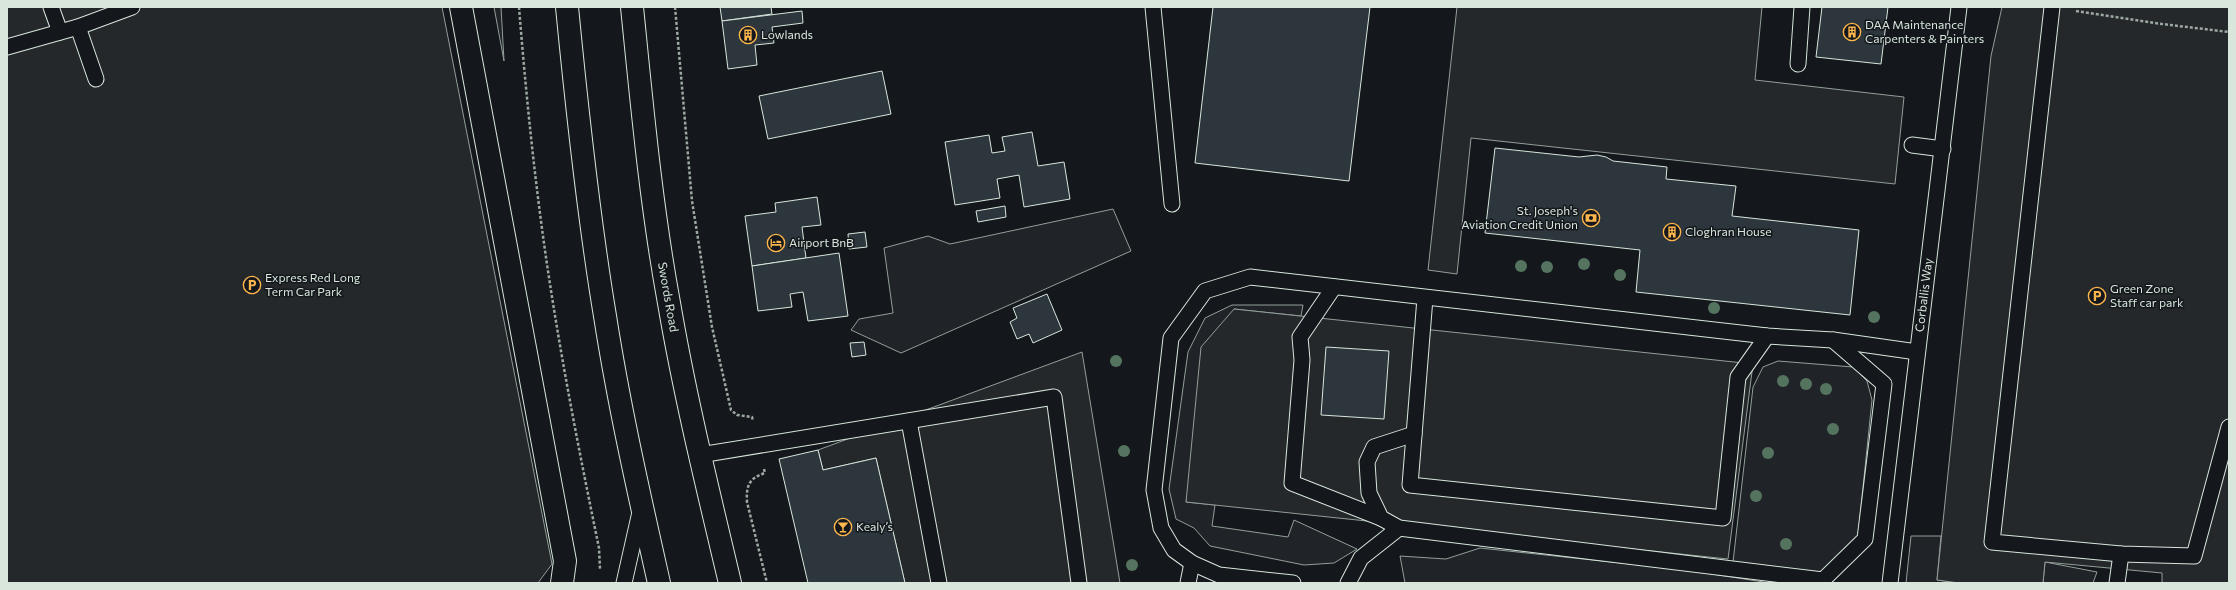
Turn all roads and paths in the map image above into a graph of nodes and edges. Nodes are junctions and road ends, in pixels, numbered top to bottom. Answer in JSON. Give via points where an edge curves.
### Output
{"nodes":[{"id":1,"x":51,"y":7,"type":"edge"},
{"id":2,"x":132,"y":7,"type":"edge"},
{"id":3,"x":461,"y":7,"type":"edge"},
{"id":4,"x":519,"y":7,"type":"edge"},
{"id":5,"x":567,"y":7,"type":"edge"},
{"id":6,"x":632,"y":7,"type":"edge"},
{"id":7,"x":675,"y":7,"type":"edge"},
{"id":8,"x":1154,"y":7,"type":"edge"},
{"id":9,"x":1802,"y":7,"type":"edge"},
{"id":10,"x":1960,"y":7,"type":"edge"},
{"id":11,"x":2052,"y":7,"type":"edge"},
{"id":12,"x":2071,"y":10,"type":"dead end"},
{"id":13,"x":78,"y":27,"type":"junction"},
{"id":14,"x":60,"y":32,"type":"junction"},
{"id":15,"x":2229,"y":32,"type":"edge"},
{"id":16,"x":7,"y":47,"type":"edge"},
{"id":17,"x":1798,"y":64,"type":"dead end"},
{"id":18,"x":96,"y":79,"type":"dead end"},
{"id":19,"x":1912,"y":145,"type":"dead end"},
{"id":20,"x":1943,"y":149,"type":"junction"},
{"id":21,"x":1172,"y":204,"type":"dead end"},
{"id":22,"x":1334,"y":287,"type":"junction"},
{"id":23,"x":1425,"y":298,"type":"junction"},
{"id":24,"x":1767,"y":336,"type":"junction"},
{"id":25,"x":1832,"y":340,"type":"junction"},
{"id":26,"x":1917,"y":352,"type":"junction"},
{"id":27,"x":909,"y":421,"type":"junction"},
{"id":28,"x":754,"y":426,"type":"dead end"},
{"id":29,"x":2229,"y":427,"type":"edge"},
{"id":30,"x":1414,"y":434,"type":"junction"},
{"id":31,"x":700,"y":455,"type":"junction"},
{"id":32,"x":763,"y":464,"type":"dead end"},
{"id":33,"x":642,"y":505,"type":"junction"},
{"id":34,"x":1381,"y":518,"type":"junction"},
{"id":35,"x":1399,"y":528,"type":"junction"},
{"id":36,"x":2121,"y":554,"type":"junction"},
{"id":37,"x":1192,"y":563,"type":"junction"},
{"id":38,"x":600,"y":576,"type":"dead end"},
{"id":39,"x":562,"y":583,"type":"edge"},
{"id":40,"x":624,"y":583,"type":"edge"},
{"id":41,"x":659,"y":583,"type":"edge"},
{"id":42,"x":730,"y":583,"type":"edge"},
{"id":43,"x":767,"y":583,"type":"edge"},
{"id":44,"x":939,"y":583,"type":"edge"},
{"id":45,"x":1079,"y":583,"type":"edge"},
{"id":46,"x":1188,"y":583,"type":"edge"},
{"id":47,"x":1293,"y":583,"type":"edge"},
{"id":48,"x":1348,"y":583,"type":"edge"},
{"id":49,"x":1890,"y":583,"type":"edge"},
{"id":50,"x":2117,"y":583,"type":"edge"}],
"edges":[{"from":1,"to":14,"type":"lane"},
{"from":2,"to":13,"type":"lane"},
{"from":3,"to":39,"type":"main road","via":[[565,560]]},
{"from":4,"to":38,"type":"path","via":[[535,180],[565,374],[599,548]]},
{"from":5,"to":33,"type":"main road","via":[[604,316]]},
{"from":6,"to":31,"type":"main road","name":"Swords Road","via":[[653,207],[669,304]]},
{"from":7,"to":28,"type":"path","via":[[692,201],[712,327],[731,410],[737,415],[752,417]]},
{"from":8,"to":21,"type":"lane"},
{"from":9,"to":17,"type":"lane"},
{"from":10,"to":20,"type":"lane","name":"Corballis Way"},
{"from":11,"to":36,"type":"lane","via":[[1992,542]]},
{"from":12,"to":15,"type":"path"},
{"from":13,"to":14,"type":"lane"},
{"from":13,"to":18,"type":"lane"},
{"from":14,"to":16,"type":"lane"},
{"from":19,"to":20,"type":"lane"},
{"from":20,"to":26,"type":"lane","name":"Corballis Way"},
{"from":22,"to":23,"type":"lane"},
{"from":22,"to":34,"type":"lane","via":[[1300,337],[1302,360],[1292,483]]},
{"from":22,"to":37,"type":"lane","via":[[1250,277],[1205,291],[1170,338],[1154,490],[1161,528],[1174,550]]},
{"from":23,"to":24,"type":"lane"},
{"from":23,"to":30,"type":"lane"},
{"from":24,"to":25,"type":"lane"},
{"from":24,"to":30,"type":"lane","via":[[1738,377],[1723,518],[1410,485]]},
{"from":25,"to":26,"type":"lane"},
{"from":25,"to":35,"type":"lane","via":[[1884,384],[1865,539],[1823,580]]},
{"from":26,"to":49,"type":"lane","name":"Corballis Way"},
{"from":27,"to":31,"type":"lane"},
{"from":27,"to":44,"type":"lane"},
{"from":27,"to":45,"type":"lane","via":[[1054,398]]},
{"from":29,"to":36,"type":"lane","via":[[2194,556]]},
{"from":30,"to":34,"type":"lane","via":[[1374,447],[1367,462],[1368,492]]},
{"from":31,"to":42,"type":"main road","name":"Swords Road"},
{"from":32,"to":43,"type":"path","via":[[765,473],[750,481],[746,489]]},
{"from":33,"to":40,"type":"lane"},
{"from":33,"to":41,"type":"main road"},
{"from":34,"to":35,"type":"lane"},
{"from":35,"to":48,"type":"lane","via":[[1361,558]]},
{"from":36,"to":50,"type":"lane"},
{"from":37,"to":46,"type":"lane"},
{"from":37,"to":47,"type":"lane","via":[[1219,574]]}]}
